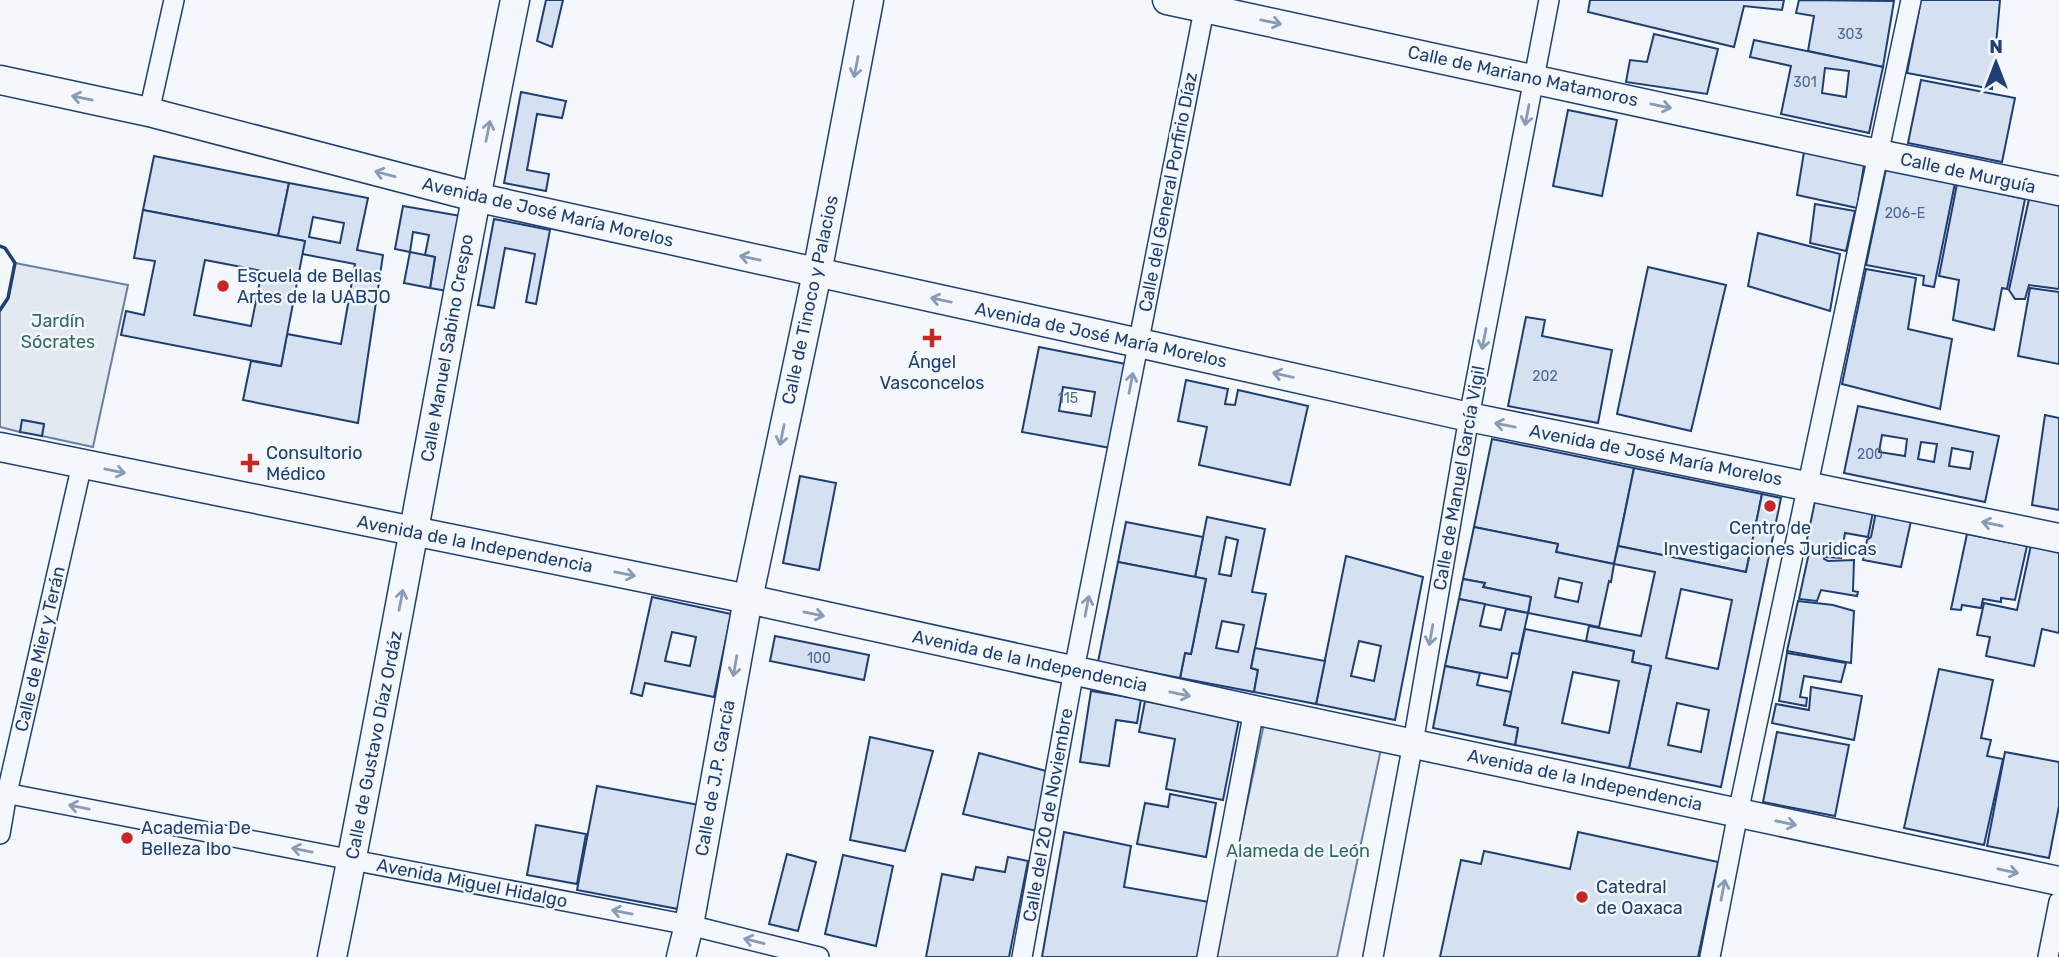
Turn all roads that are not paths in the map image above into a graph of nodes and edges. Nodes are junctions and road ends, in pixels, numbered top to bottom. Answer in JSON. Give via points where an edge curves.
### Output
{"nodes":[{"id":1,"x":174,"y":0,"type":"edge"},
{"id":2,"x":515,"y":0,"type":"edge"},
{"id":3,"x":869,"y":0,"type":"edge"},
{"id":4,"x":1167,"y":0,"type":"edge"},
{"id":5,"x":1549,"y":0,"type":"edge"},
{"id":6,"x":1911,"y":0,"type":"edge"},
{"id":7,"x":1205,"y":4,"type":"edge"},
{"id":8,"x":1534,"y":78,"type":"junction"},
{"id":9,"x":0,"y":80,"type":"edge"},
{"id":10,"x":149,"y":112,"type":"junction"},
{"id":11,"x":1878,"y":154,"type":"junction"},
{"id":12,"x":2059,"y":191,"type":"edge"},
{"id":13,"x":475,"y":197,"type":"junction"},
{"id":14,"x":817,"y":273,"type":"junction"},
{"id":15,"x":1139,"y":343,"type":"junction"},
{"id":16,"x":1469,"y":417,"type":"junction"},
{"id":17,"x":0,"y":447,"type":"edge"},
{"id":18,"x":82,"y":464,"type":"junction"},
{"id":19,"x":1808,"y":485,"type":"junction"},
{"id":20,"x":414,"y":532,"type":"junction"},
{"id":21,"x":2059,"y":537,"type":"edge"},
{"id":22,"x":747,"y":599,"type":"junction"},
{"id":23,"x":1073,"y":672,"type":"junction"},
{"id":24,"x":1254,"y":710,"type":"junction"},
{"id":25,"x":1413,"y":743,"type":"junction"},
{"id":26,"x":4,"y":793,"type":"edge"},
{"id":27,"x":1738,"y":813,"type":"junction"},
{"id":28,"x":0,"y":834,"type":"edge"},
{"id":29,"x":352,"y":860,"type":"junction"},
{"id":30,"x":2059,"y":881,"type":"edge"},
{"id":31,"x":2059,"y":902,"type":"edge"},
{"id":32,"x":689,"y":925,"type":"junction"},
{"id":33,"x":332,"y":957,"type":"edge"},
{"id":34,"x":681,"y":957,"type":"edge"},
{"id":35,"x":819,"y":957,"type":"edge"},
{"id":36,"x":1022,"y":957,"type":"edge"},
{"id":37,"x":1207,"y":957,"type":"edge"},
{"id":38,"x":1373,"y":957,"type":"edge"},
{"id":39,"x":1710,"y":957,"type":"edge"},
{"id":40,"x":2048,"y":957,"type":"edge"}],
"edges":[{"from":1,"to":10,"type":"street"},
{"from":13,"to":2,"type":"street","name":"Calle Manuel Sabino Crespo","one_way":true},
{"from":3,"to":14,"type":"street","name":"Calle de Tinoco y Palacios","one_way":true},
{"from":4,"to":7,"type":"street","name":"Calle de Mariano Matamoros"},
{"from":5,"to":8,"type":"street","name":"Calle de Manuel García Vigil"},
{"from":6,"to":11,"type":"street"},
{"from":7,"to":8,"type":"street","name":"Calle de Mariano Matamoros","one_way":true},
{"from":7,"to":15,"type":"street","name":"Calle del General Porfirio Díaz"},
{"from":8,"to":11,"type":"street","name":"Calle de Mariano Matamoros","one_way":true},
{"from":8,"to":16,"type":"street","name":"Calle de Manuel García Vigil","one_way":true},
{"from":10,"to":9,"type":"street","name":"Avenida de José María Morelos","one_way":true},
{"from":13,"to":10,"type":"street","name":"Avenida de José María Morelos","one_way":true},
{"from":11,"to":12,"type":"street","name":"Calle de Murguía"},
{"from":11,"to":19,"type":"street"},
{"from":14,"to":13,"type":"street","name":"Avenida de José María Morelos","one_way":true},
{"from":13,"to":20,"type":"street","name":"Calle Manuel Sabino Crespo"},
{"from":15,"to":14,"type":"street","name":"Avenida de José María Morelos","one_way":true},
{"from":14,"to":22,"type":"street","name":"Calle de Tinoco y Palacios","one_way":true},
{"from":16,"to":15,"type":"street","name":"Avenida de José María Morelos","one_way":true},
{"from":23,"to":15,"type":"street","name":"Calle del General Porfirio Díaz","one_way":true},
{"from":19,"to":16,"type":"street","name":"Avenida de José María Morelos","one_way":true},
{"from":16,"to":25,"type":"street","name":"Calle de Manuel García Vigil","one_way":true},
{"from":17,"to":18,"type":"street","name":"Avenida de la Independencia"},
{"from":18,"to":20,"type":"street","name":"Avenida de la Independencia","one_way":true},
{"from":18,"to":26,"type":"street","name":"Calle de Mier y Terán"},
{"from":21,"to":19,"type":"street","name":"Avenida de José María Morelos","one_way":true},
{"from":19,"to":27,"type":"street"},
{"from":20,"to":22,"type":"street","name":"Avenida de la Independencia","one_way":true},
{"from":29,"to":20,"type":"street","name":"Calle de Gustavo Díaz Ordáz","one_way":true},
{"from":22,"to":23,"type":"street","name":"Avenida de la Independencia","one_way":true},
{"from":22,"to":32,"type":"street","name":"Calle de J.P. García","one_way":true},
{"from":23,"to":24,"type":"street","name":"Avenida de la Independencia","one_way":true},
{"from":23,"to":36,"type":"street","name":"Calle del 20 de Noviembre"},
{"from":24,"to":25,"type":"street","name":"Avenida de la Independencia"},
{"from":24,"to":37,"type":"street"},
{"from":25,"to":27,"type":"street","name":"Avenida de la Independencia"},
{"from":25,"to":38,"type":"street","name":"Calle de Manuel García Vigil"},
{"from":26,"to":28,"type":"street","name":"Calle de Mier y Terán"},
{"from":29,"to":26,"type":"street","name":"Avenida Miguel Hidalgo","one_way":true},
{"from":27,"to":30,"type":"street","name":"Avenida de la Independencia","one_way":true},
{"from":39,"to":27,"type":"street","one_way":true},
{"from":32,"to":29,"type":"street","name":"Avenida Miguel Hidalgo","one_way":true},
{"from":29,"to":33,"type":"street","name":"Calle de Gustavo Díaz Ordáz"},
{"from":31,"to":40,"type":"street"},
{"from":32,"to":34,"type":"street","name":"Calle de J.P. García"},
{"from":35,"to":32,"type":"street","name":"Avenida Miguel Hidalgo","one_way":true}]}
